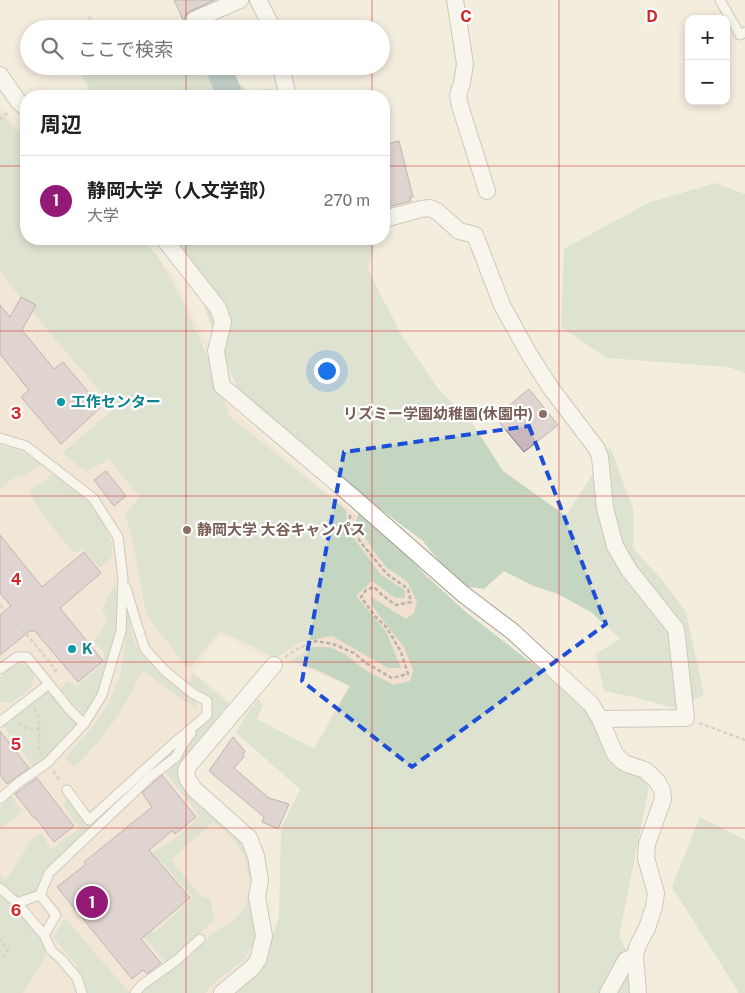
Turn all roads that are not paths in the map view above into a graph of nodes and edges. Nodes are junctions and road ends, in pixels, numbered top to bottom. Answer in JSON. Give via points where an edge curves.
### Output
{"nodes":[{"id":1,"x":240,"y":0,"type":"edge"},
{"id":2,"x":258,"y":0,"type":"edge"},
{"id":3,"x":455,"y":0,"type":"edge"},
{"id":4,"x":720,"y":0,"type":"edge"},
{"id":5,"x":200,"y":18,"type":"dead end"},
{"id":6,"x":268,"y":20,"type":"edge"},
{"id":7,"x":745,"y":32,"type":"edge"},
{"id":8,"x":0,"y":75,"type":"edge"},
{"id":9,"x":283,"y":75,"type":"edge"},
{"id":10,"x":286,"y":90,"type":"edge"},
{"id":11,"x":20,"y":103,"type":"edge"},
{"id":12,"x":487,"y":191,"type":"dead end"},
{"id":13,"x":390,"y":217,"type":"edge"},
{"id":14,"x":169,"y":245,"type":"edge"},
{"id":15,"x":0,"y":438,"type":"edge"},
{"id":16,"x":123,"y":579,"type":"junction"},
{"id":17,"x":274,"y":665,"type":"road end"},
{"id":18,"x":0,"y":669,"type":"edge"},
{"id":19,"x":47,"y":681,"type":"junction"},
{"id":20,"x":0,"y":710,"type":"edge"},
{"id":21,"x":6,"y":718,"type":"edge"},
{"id":22,"x":600,"y":719,"type":"junction"},
{"id":23,"x":199,"y":722,"type":"junction"},
{"id":24,"x":84,"y":724,"type":"junction"},
{"id":25,"x":67,"y":790,"type":"road end"},
{"id":26,"x":0,"y":799,"type":"edge"},
{"id":27,"x":0,"y":888,"type":"edge"},
{"id":28,"x":40,"y":895,"type":"junction"},
{"id":29,"x":17,"y":903,"type":"junction"},
{"id":30,"x":44,"y":934,"type":"junction"},
{"id":31,"x":200,"y":939,"type":"dead end"},
{"id":32,"x":635,"y":956,"type":"junction"},
{"id":33,"x":82,"y":993,"type":"edge"},
{"id":34,"x":135,"y":993,"type":"edge"},
{"id":35,"x":222,"y":993,"type":"edge"},
{"id":36,"x":608,"y":993,"type":"edge"},
{"id":37,"x":638,"y":993,"type":"edge"}],
"edges":[{"from":1,"to":5,"type":"street"},
{"from":2,"to":6,"type":"street"},
{"from":3,"to":12,"type":"street","via":[[464,64],[458,95]]},
{"from":4,"to":7,"type":"lane","via":[[740,35]]},
{"from":8,"to":11,"type":"street"},
{"from":9,"to":10,"type":"street"},
{"from":13,"to":22,"type":"street","via":[[430,208],[459,231],[475,235],[502,305],[550,387],[597,449],[605,508],[615,546],[629,570],[676,629],[686,718]]},
{"from":14,"to":22,"type":"street","via":[[218,308],[223,322],[216,351],[222,386],[463,594],[512,631],[591,704]]},
{"from":15,"to":16,"type":"lane","via":[[26,446],[93,498],[118,537]]},
{"from":16,"to":23,"type":"lane","via":[[145,649],[164,670],[207,701],[207,715]]},
{"from":16,"to":24,"type":"lane","via":[[121,631],[102,695]]},
{"from":17,"to":35,"type":"street","via":[[186,770],[194,789],[249,838],[260,880],[257,897],[264,936],[258,960]]},
{"from":18,"to":19,"type":"lane","via":[[17,657],[27,657]]},
{"from":19,"to":21,"type":"lane"},
{"from":19,"to":24,"type":"lane"},
{"from":20,"to":21,"type":"lane"},
{"from":22,"to":32,"type":"street","via":[[615,754],[627,764],[644,770],[662,790],[646,858],[656,893],[654,907]]},
{"from":23,"to":25,"type":"lane","via":[[89,820]]},
{"from":23,"to":28,"type":"lane","via":[[176,758],[150,777],[49,873]]},
{"from":24,"to":26,"type":"lane","via":[[47,762]]},
{"from":27,"to":29,"type":"lane"},
{"from":28,"to":29,"type":"lane"},
{"from":28,"to":30,"type":"lane","via":[[56,915]]},
{"from":29,"to":30,"type":"lane"},
{"from":30,"to":33,"type":"lane","via":[[51,950],[77,978]]},
{"from":31,"to":34,"type":"lane"},
{"from":32,"to":36,"type":"street","via":[[626,960]]},
{"from":32,"to":37,"type":"street"}]}
